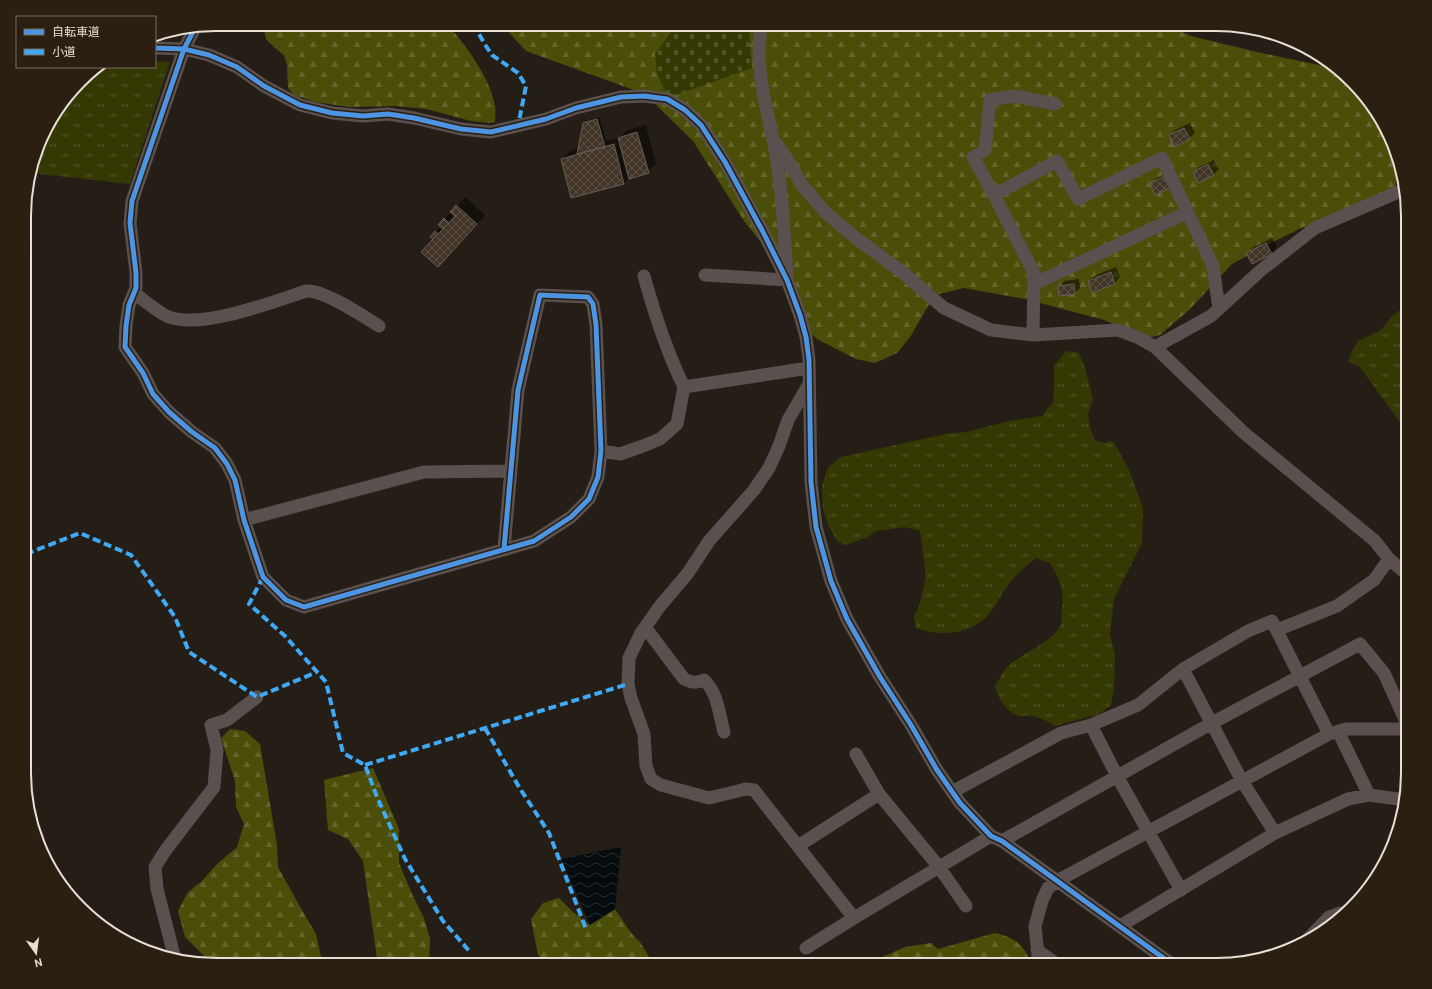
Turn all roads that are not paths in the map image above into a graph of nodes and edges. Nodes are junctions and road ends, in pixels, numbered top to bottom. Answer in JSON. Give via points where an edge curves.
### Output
{"nodes":[{"id":1,"x":761,"y":31,"type":"edge"},
{"id":2,"x":192,"y":33,"type":"edge"},
{"id":3,"x":156,"y":48,"type":"edge"},
{"id":4,"x":184,"y":48,"type":"junction"},
{"id":5,"x":1055,"y":104,"type":"dead end"},
{"id":6,"x":773,"y":140,"type":"junction"},
{"id":7,"x":1399,"y":192,"type":"edge"},
{"id":8,"x":994,"y":195,"type":"junction"},
{"id":9,"x":1188,"y":212,"type":"junction"},
{"id":10,"x":705,"y":274,"type":"dead end"},
{"id":11,"x":644,"y":276,"type":"dead end"},
{"id":12,"x":787,"y":280,"type":"junction"},
{"id":13,"x":1034,"y":284,"type":"junction"},
{"id":14,"x":134,"y":293,"type":"junction"},
{"id":15,"x":1219,"y":309,"type":"junction"},
{"id":16,"x":379,"y":326,"type":"dead end"},
{"id":17,"x":1033,"y":335,"type":"junction"},
{"id":18,"x":1155,"y":347,"type":"junction"},
{"id":19,"x":809,"y":368,"type":"junction"},
{"id":20,"x":810,"y":384,"type":"junction"},
{"id":21,"x":684,"y":387,"type":"junction"},
{"id":22,"x":601,"y":452,"type":"junction"},
{"id":23,"x":511,"y":471,"type":"junction"},
{"id":24,"x":244,"y":520,"type":"junction"},
{"id":25,"x":504,"y":549,"type":"junction"},
{"id":26,"x":1389,"y":559,"type":"junction"},
{"id":27,"x":1401,"y":569,"type":"edge"},
{"id":28,"x":645,"y":627,"type":"junction"},
{"id":29,"x":1277,"y":630,"type":"junction"},
{"id":30,"x":1183,"y":669,"type":"junction"},
{"id":31,"x":1300,"y":676,"type":"junction"},
{"id":32,"x":257,"y":697,"type":"dead end"},
{"id":33,"x":1401,"y":712,"type":"edge"},
{"id":34,"x":1212,"y":723,"type":"junction"},
{"id":35,"x":1090,"y":725,"type":"junction"},
{"id":36,"x":1401,"y":728,"type":"edge"},
{"id":37,"x":724,"y":732,"type":"dead end"},
{"id":38,"x":1334,"y":732,"type":"junction"},
{"id":39,"x":856,"y":754,"type":"dead end"},
{"id":40,"x":1117,"y":776,"type":"junction"},
{"id":41,"x":1242,"y":781,"type":"junction"},
{"id":42,"x":952,"y":792,"type":"junction"},
{"id":43,"x":880,"y":794,"type":"junction"},
{"id":44,"x":1369,"y":795,"type":"junction"},
{"id":45,"x":1399,"y":799,"type":"edge"},
{"id":46,"x":1148,"y":832,"type":"junction"},
{"id":47,"x":1274,"y":833,"type":"junction"},
{"id":48,"x":996,"y":838,"type":"junction"},
{"id":49,"x":798,"y":846,"type":"junction"},
{"id":50,"x":939,"y":867,"type":"junction"},
{"id":51,"x":1057,"y":881,"type":"junction"},
{"id":52,"x":1181,"y":890,"type":"junction"},
{"id":53,"x":966,"y":906,"type":"dead end"},
{"id":54,"x":1334,"y":915,"type":"edge"},
{"id":55,"x":854,"y":918,"type":"junction"},
{"id":56,"x":1120,"y":926,"type":"junction"},
{"id":57,"x":1319,"y":927,"type":"edge"},
{"id":58,"x":806,"y":948,"type":"dead end"},
{"id":59,"x":1037,"y":950,"type":"junction"},
{"id":60,"x":173,"y":953,"type":"edge"},
{"id":61,"x":1038,"y":958,"type":"edge"},
{"id":62,"x":1048,"y":958,"type":"edge"},
{"id":63,"x":1163,"y":958,"type":"edge"}],
"edges":[{"from":1,"to":6,"type":"street","via":[[760,70]]},
{"from":2,"to":4,"type":"street"},
{"from":3,"to":4,"type":"street"},
{"from":4,"to":12,"type":"street","via":[[237,67],[264,86],[300,105],[332,113],[363,116],[388,114],[461,129],[491,132],[621,97],[667,99],[685,110],[701,125],[762,230]]},
{"from":4,"to":14,"type":"street","via":[[132,201],[130,223],[136,273]]},
{"from":5,"to":8,"type":"street","via":[[1014,96],[990,100],[985,150],[973,157]]},
{"from":6,"to":12,"type":"street"},
{"from":6,"to":17,"type":"street","via":[[802,185],[826,213],[944,308],[991,330]]},
{"from":7,"to":15,"type":"street","via":[[1315,228],[1260,271]]},
{"from":8,"to":9,"type":"street","via":[[1057,161],[1078,199],[1162,158]]},
{"from":8,"to":13,"type":"street","via":[[1034,274]]},
{"from":9,"to":13,"type":"street"},
{"from":9,"to":15,"type":"street","via":[[1213,266]]},
{"from":10,"to":12,"type":"street"},
{"from":11,"to":21,"type":"street","via":[[658,325]]},
{"from":12,"to":19,"type":"street","via":[[806,337]]},
{"from":13,"to":17,"type":"street"},
{"from":14,"to":16,"type":"street","via":[[168,317],[183,320],[209,319],[310,290],[351,309]]},
{"from":14,"to":24,"type":"street","via":[[128,312],[125,347],[153,394],[169,412],[215,448],[227,464],[235,480]]},
{"from":15,"to":18,"type":"street"},
{"from":17,"to":18,"type":"street","via":[[1118,330]]},
{"from":18,"to":26,"type":"street","via":[[1243,432],[1375,541]]},
{"from":19,"to":20,"type":"street"},
{"from":19,"to":21,"type":"street"},
{"from":20,"to":28,"type":"street","via":[[788,420],[769,468],[754,490],[709,541],[688,573]]},
{"from":20,"to":42,"type":"street","via":[[811,482],[816,527],[831,581],[847,619],[880,677]]},
{"from":21,"to":22,"type":"street","via":[[677,424],[660,439],[620,454]]},
{"from":22,"to":23,"type":"street","via":[[593,304],[588,297],[540,295],[518,390]]},
{"from":22,"to":25,"type":"street","via":[[598,477],[589,499],[571,517],[534,541]]},
{"from":23,"to":24,"type":"street","via":[[424,472]]},
{"from":23,"to":25,"type":"street"},
{"from":24,"to":25,"type":"street","via":[[263,578],[286,600],[304,606]]},
{"from":26,"to":27,"type":"street"},
{"from":26,"to":29,"type":"street","via":[[1374,580],[1337,606]]},
{"from":28,"to":37,"type":"street","via":[[684,679],[695,683],[704,680],[710,685]]},
{"from":28,"to":49,"type":"street","via":[[629,658],[628,684],[644,734],[646,766],[651,779],[661,785],[709,798],[746,789],[754,790]]},
{"from":29,"to":30,"type":"street","via":[[1272,621],[1248,631]]},
{"from":29,"to":31,"type":"street"},
{"from":30,"to":34,"type":"street"},
{"from":30,"to":35,"type":"street","via":[[1138,705]]},
{"from":31,"to":33,"type":"street","via":[[1360,644],[1384,673]]},
{"from":31,"to":34,"type":"street"},
{"from":31,"to":38,"type":"street"},
{"from":32,"to":60,"type":"street","via":[[227,720],[211,725],[217,750],[214,787],[154,867],[157,890]]},
{"from":34,"to":40,"type":"street"},
{"from":34,"to":41,"type":"street"},
{"from":35,"to":40,"type":"street"},
{"from":35,"to":42,"type":"street","via":[[1061,734]]},
{"from":36,"to":38,"type":"street","via":[[1346,729]]},
{"from":38,"to":41,"type":"street"},
{"from":38,"to":44,"type":"street"},
{"from":39,"to":43,"type":"street"},
{"from":40,"to":46,"type":"street"},
{"from":40,"to":48,"type":"street"},
{"from":41,"to":46,"type":"street"},
{"from":41,"to":47,"type":"street"},
{"from":42,"to":48,"type":"street"},
{"from":43,"to":49,"type":"street"},
{"from":43,"to":50,"type":"street"},
{"from":44,"to":45,"type":"street"},
{"from":44,"to":47,"type":"street","via":[[1348,799]]},
{"from":46,"to":51,"type":"street"},
{"from":46,"to":52,"type":"street"},
{"from":47,"to":52,"type":"street"},
{"from":48,"to":50,"type":"street"},
{"from":48,"to":51,"type":"street"},
{"from":49,"to":55,"type":"street"},
{"from":50,"to":53,"type":"street"},
{"from":50,"to":55,"type":"street"},
{"from":51,"to":56,"type":"street"},
{"from":51,"to":59,"type":"street","via":[[1048,888],[1035,926]]},
{"from":52,"to":56,"type":"street"},
{"from":54,"to":57,"type":"street"},
{"from":55,"to":58,"type":"street"},
{"from":56,"to":63,"type":"street"},
{"from":59,"to":61,"type":"street"},
{"from":59,"to":62,"type":"street"}]}
